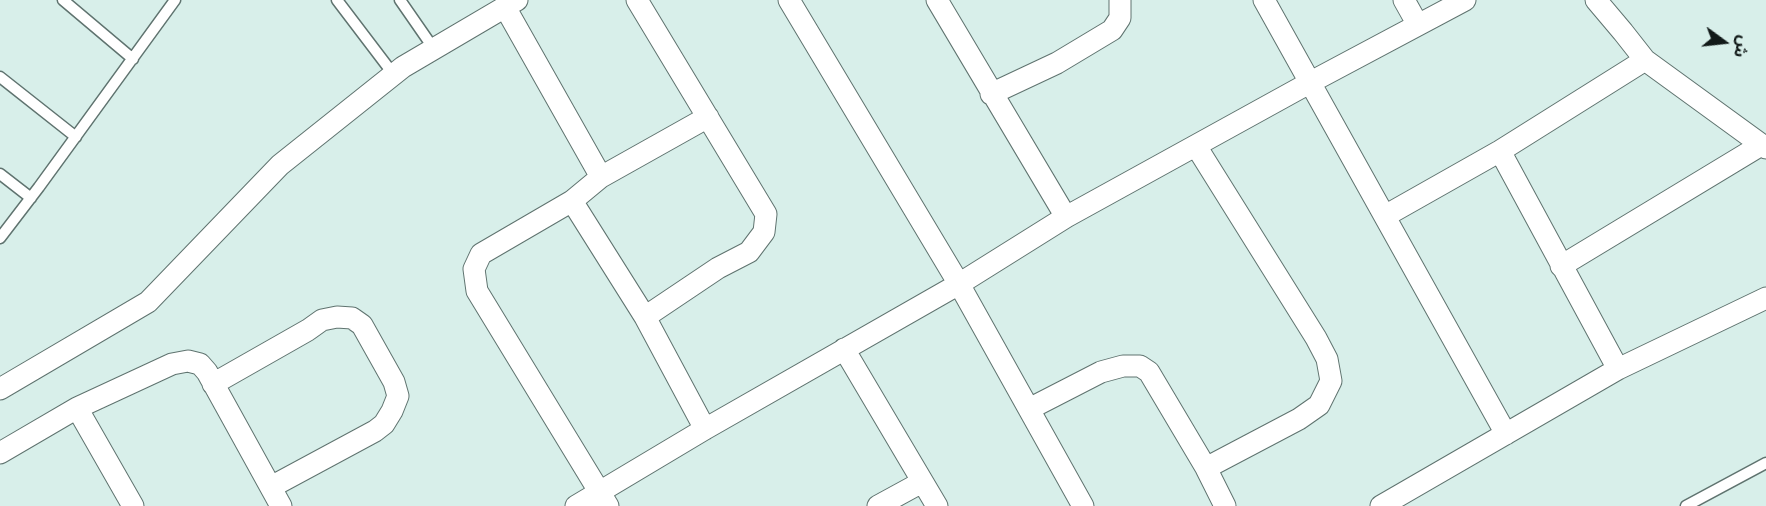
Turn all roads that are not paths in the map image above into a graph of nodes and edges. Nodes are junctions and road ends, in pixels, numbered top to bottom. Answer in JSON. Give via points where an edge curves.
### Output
{"nodes":[{"id":1,"x":63,"y":0,"type":"edge"},
{"id":2,"x":175,"y":0,"type":"edge"},
{"id":3,"x":337,"y":0,"type":"edge"},
{"id":4,"x":400,"y":0,"type":"edge"},
{"id":5,"x":637,"y":0,"type":"edge"},
{"id":6,"x":789,"y":0,"type":"edge"},
{"id":7,"x":937,"y":0,"type":"edge"},
{"id":8,"x":1120,"y":0,"type":"edge"},
{"id":9,"x":1264,"y":0,"type":"edge"},
{"id":10,"x":1404,"y":0,"type":"edge"},
{"id":11,"x":1465,"y":0,"type":"edge"},
{"id":12,"x":1596,"y":0,"type":"edge"},
{"id":13,"x":512,"y":2,"type":"edge"},
{"id":14,"x":1418,"y":25,"type":"junction"},
{"id":15,"x":434,"y":49,"type":"junction"},
{"id":16,"x":133,"y":59,"type":"junction"},
{"id":17,"x":1645,"y":60,"type":"junction"},
{"id":18,"x":394,"y":75,"type":"junction"},
{"id":19,"x":0,"y":77,"type":"edge"},
{"id":20,"x":1311,"y":82,"type":"junction"},
{"id":21,"x":991,"y":94,"type":"junction"},
{"id":22,"x":708,"y":117,"type":"junction"},
{"id":23,"x":76,"y":136,"type":"junction"},
{"id":24,"x":1196,"y":146,"type":"junction"},
{"id":25,"x":1763,"y":146,"type":"edge"},
{"id":26,"x":1500,"y":151,"type":"junction"},
{"id":27,"x":0,"y":174,"type":"edge"},
{"id":28,"x":601,"y":177,"type":"junction"},
{"id":29,"x":31,"y":198,"type":"junction"},
{"id":30,"x":572,"y":201,"type":"junction"},
{"id":31,"x":1385,"y":216,"type":"junction"},
{"id":32,"x":1065,"y":217,"type":"junction"},
{"id":33,"x":0,"y":238,"type":"edge"},
{"id":34,"x":1561,"y":266,"type":"junction"},
{"id":35,"x":959,"y":284,"type":"junction"},
{"id":36,"x":1766,"y":298,"type":"edge"},
{"id":37,"x":645,"y":317,"type":"junction"},
{"id":38,"x":844,"y":350,"type":"junction"},
{"id":39,"x":1618,"y":369,"type":"junction"},
{"id":40,"x":213,"y":384,"type":"junction"},
{"id":41,"x":0,"y":389,"type":"edge"},
{"id":42,"x":77,"y":408,"type":"junction"},
{"id":43,"x":1029,"y":409,"type":"junction"},
{"id":44,"x":705,"y":429,"type":"junction"},
{"id":45,"x":1506,"y":435,"type":"junction"},
{"id":46,"x":0,"y":453,"type":"edge"},
{"id":47,"x":1766,"y":463,"type":"edge"},
{"id":48,"x":1206,"y":468,"type":"junction"},
{"id":49,"x":922,"y":482,"type":"junction"},
{"id":50,"x":271,"y":487,"type":"junction"},
{"id":51,"x":605,"y":499,"type":"edge"},
{"id":52,"x":133,"y":506,"type":"edge"},
{"id":53,"x":281,"y":506,"type":"edge"},
{"id":54,"x":576,"y":506,"type":"edge"},
{"id":55,"x":878,"y":506,"type":"edge"},
{"id":56,"x":937,"y":506,"type":"edge"},
{"id":57,"x":1083,"y":506,"type":"edge"},
{"id":58,"x":1225,"y":506,"type":"edge"},
{"id":59,"x":1381,"y":506,"type":"edge"},
{"id":60,"x":1686,"y":506,"type":"edge"}],
"edges":[{"from":1,"to":16,"type":"lane"},
{"from":2,"to":16,"type":"lane"},
{"from":3,"to":18,"type":"lane"},
{"from":4,"to":15,"type":"lane"},
{"from":5,"to":22,"type":"street"},
{"from":6,"to":35,"type":"street"},
{"from":7,"to":21,"type":"street"},
{"from":8,"to":21,"type":"street","via":[[1120,18],[1112,30],[1057,63]]},
{"from":9,"to":20,"type":"street"},
{"from":10,"to":14,"type":"street"},
{"from":11,"to":14,"type":"street"},
{"from":12,"to":17,"type":"street"},
{"from":13,"to":15,"type":"street"},
{"from":13,"to":28,"type":"street"},
{"from":14,"to":20,"type":"street"},
{"from":15,"to":18,"type":"street"},
{"from":16,"to":23,"type":"lane"},
{"from":17,"to":25,"type":"street"},
{"from":17,"to":26,"type":"street"},
{"from":18,"to":41,"type":"street","via":[[280,165],[148,302]]},
{"from":19,"to":23,"type":"lane"},
{"from":20,"to":24,"type":"street"},
{"from":20,"to":31,"type":"street"},
{"from":21,"to":32,"type":"street"},
{"from":22,"to":28,"type":"street"},
{"from":22,"to":37,"type":"street","via":[[766,214],[764,232],[749,252]]},
{"from":23,"to":29,"type":"lane"},
{"from":24,"to":32,"type":"street"},
{"from":24,"to":48,"type":"street","via":[[1316,338],[1328,359],[1331,381],[1319,405],[1299,419]]},
{"from":25,"to":34,"type":"street"},
{"from":26,"to":31,"type":"street"},
{"from":26,"to":34,"type":"street"},
{"from":27,"to":29,"type":"lane"},
{"from":28,"to":30,"type":"street"},
{"from":29,"to":33,"type":"lane"},
{"from":30,"to":37,"type":"street"},
{"from":30,"to":51,"type":"street","via":[[481,254],[474,269],[477,291]]},
{"from":31,"to":45,"type":"street"},
{"from":32,"to":35,"type":"street"},
{"from":34,"to":39,"type":"street"},
{"from":35,"to":38,"type":"street"},
{"from":35,"to":43,"type":"street"},
{"from":36,"to":39,"type":"street"},
{"from":37,"to":44,"type":"street"},
{"from":38,"to":44,"type":"street"},
{"from":38,"to":49,"type":"street"},
{"from":39,"to":45,"type":"street"},
{"from":40,"to":42,"type":"street","via":[[200,364],[188,361],[172,364]]},
{"from":40,"to":50,"type":"street"},
{"from":40,"to":50,"type":"street","via":[[322,320],[351,318],[362,325],[394,382],[398,396],[392,411],[375,431]]},
{"from":42,"to":46,"type":"street"},
{"from":42,"to":52,"type":"street"},
{"from":43,"to":48,"type":"street","via":[[1101,372],[1140,366],[1149,372]]},
{"from":43,"to":57,"type":"street"},
{"from":44,"to":51,"type":"street"},
{"from":45,"to":59,"type":"street"},
{"from":47,"to":60,"type":"lane"},
{"from":48,"to":58,"type":"street"},
{"from":49,"to":55,"type":"street"},
{"from":49,"to":56,"type":"street"},
{"from":50,"to":53,"type":"street"},
{"from":51,"to":54,"type":"street"}]}
